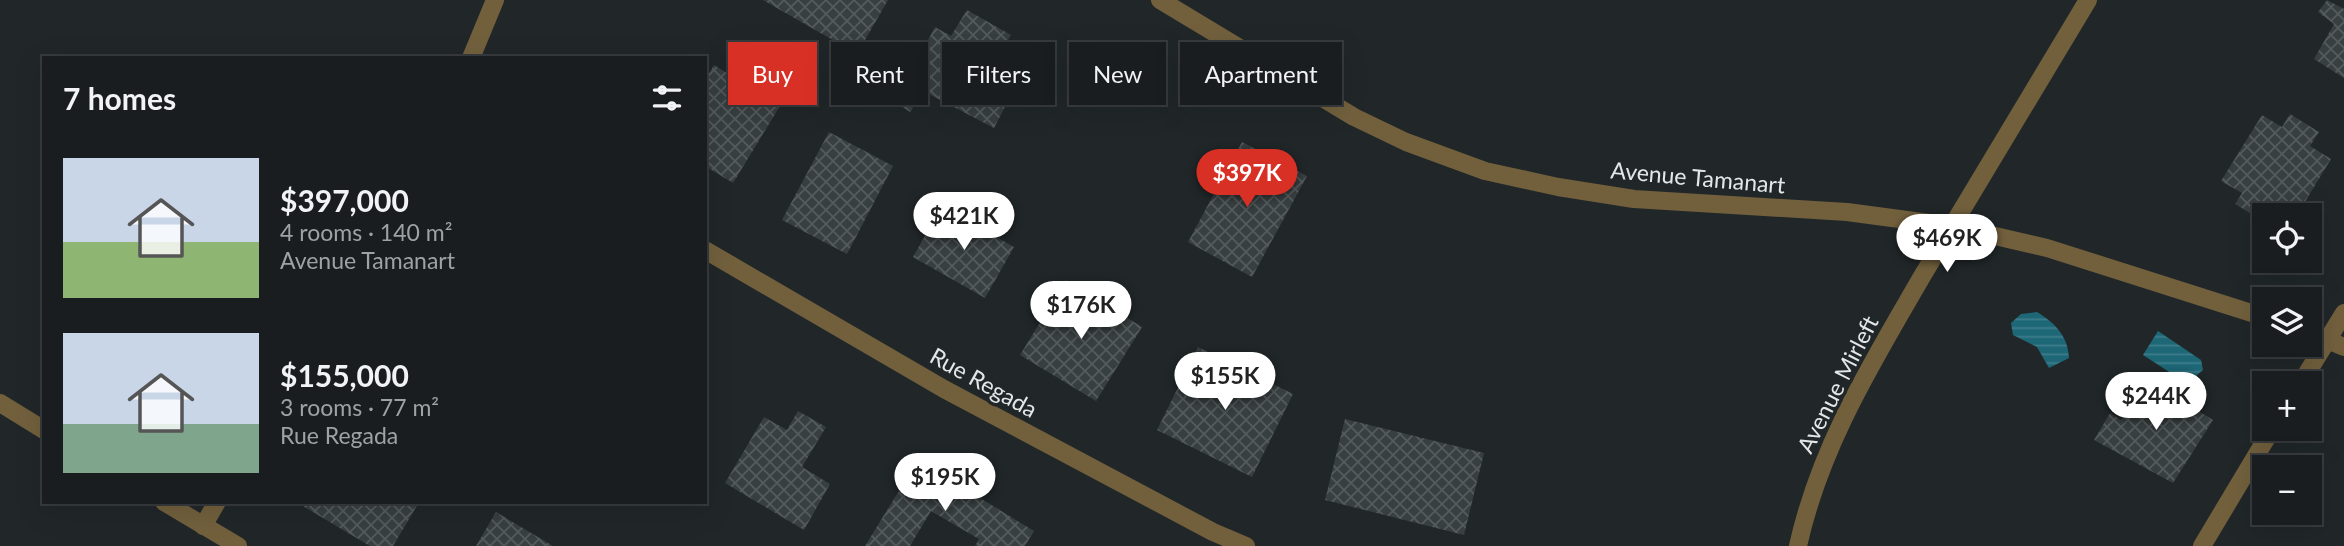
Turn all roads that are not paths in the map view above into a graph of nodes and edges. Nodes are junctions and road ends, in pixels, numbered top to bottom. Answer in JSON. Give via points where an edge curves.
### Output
{"nodes":[{"id":1,"x":495,"y":0,"type":"edge"},
{"id":2,"x":1160,"y":0,"type":"edge"},
{"id":3,"x":2088,"y":0,"type":"edge"},
{"id":4,"x":472,"y":56,"type":"edge"},
{"id":5,"x":1952,"y":226,"type":"junction"},
{"id":6,"x":707,"y":251,"type":"edge"},
{"id":7,"x":2252,"y":313,"type":"edge"},
{"id":8,"x":2344,"y":313,"type":"edge"},
{"id":9,"x":2336,"y":343,"type":"edge"},
{"id":10,"x":2312,"y":371,"type":"edge"},
{"id":11,"x":0,"y":403,"type":"edge"},
{"id":12,"x":42,"y":429,"type":"edge"},
{"id":13,"x":2265,"y":441,"type":"edge"},
{"id":14,"x":167,"y":504,"type":"edge"},
{"id":15,"x":216,"y":504,"type":"edge"},
{"id":16,"x":203,"y":526,"type":"junction"},
{"id":17,"x":203,"y":546,"type":"edge"},
{"id":18,"x":237,"y":546,"type":"edge"},
{"id":19,"x":1246,"y":546,"type":"edge"},
{"id":20,"x":1798,"y":546,"type":"edge"},
{"id":21,"x":2202,"y":546,"type":"edge"}],
"edges":[{"from":1,"to":4,"type":"street"},
{"from":2,"to":5,"type":"street","name":"Avenue Tamanart","via":[[1354,117],[1485,171],[1634,199],[1847,212]]},
{"from":3,"to":5,"type":"street","name":"Avenue Mirleft"},
{"from":5,"to":7,"type":"street","name":"Avenue Tamanart","via":[[2047,248]]},
{"from":5,"to":20,"type":"street","name":"Avenue Mirleft","via":[[1834,435]]},
{"from":6,"to":19,"type":"street","name":"Rue Regada","via":[[956,396]]},
{"from":8,"to":9,"type":"street"},
{"from":9,"to":10,"type":"street"},
{"from":11,"to":12,"type":"street"},
{"from":13,"to":21,"type":"street"},
{"from":14,"to":16,"type":"street"},
{"from":15,"to":16,"type":"street"},
{"from":16,"to":17,"type":"street"},
{"from":16,"to":18,"type":"street"}]}
